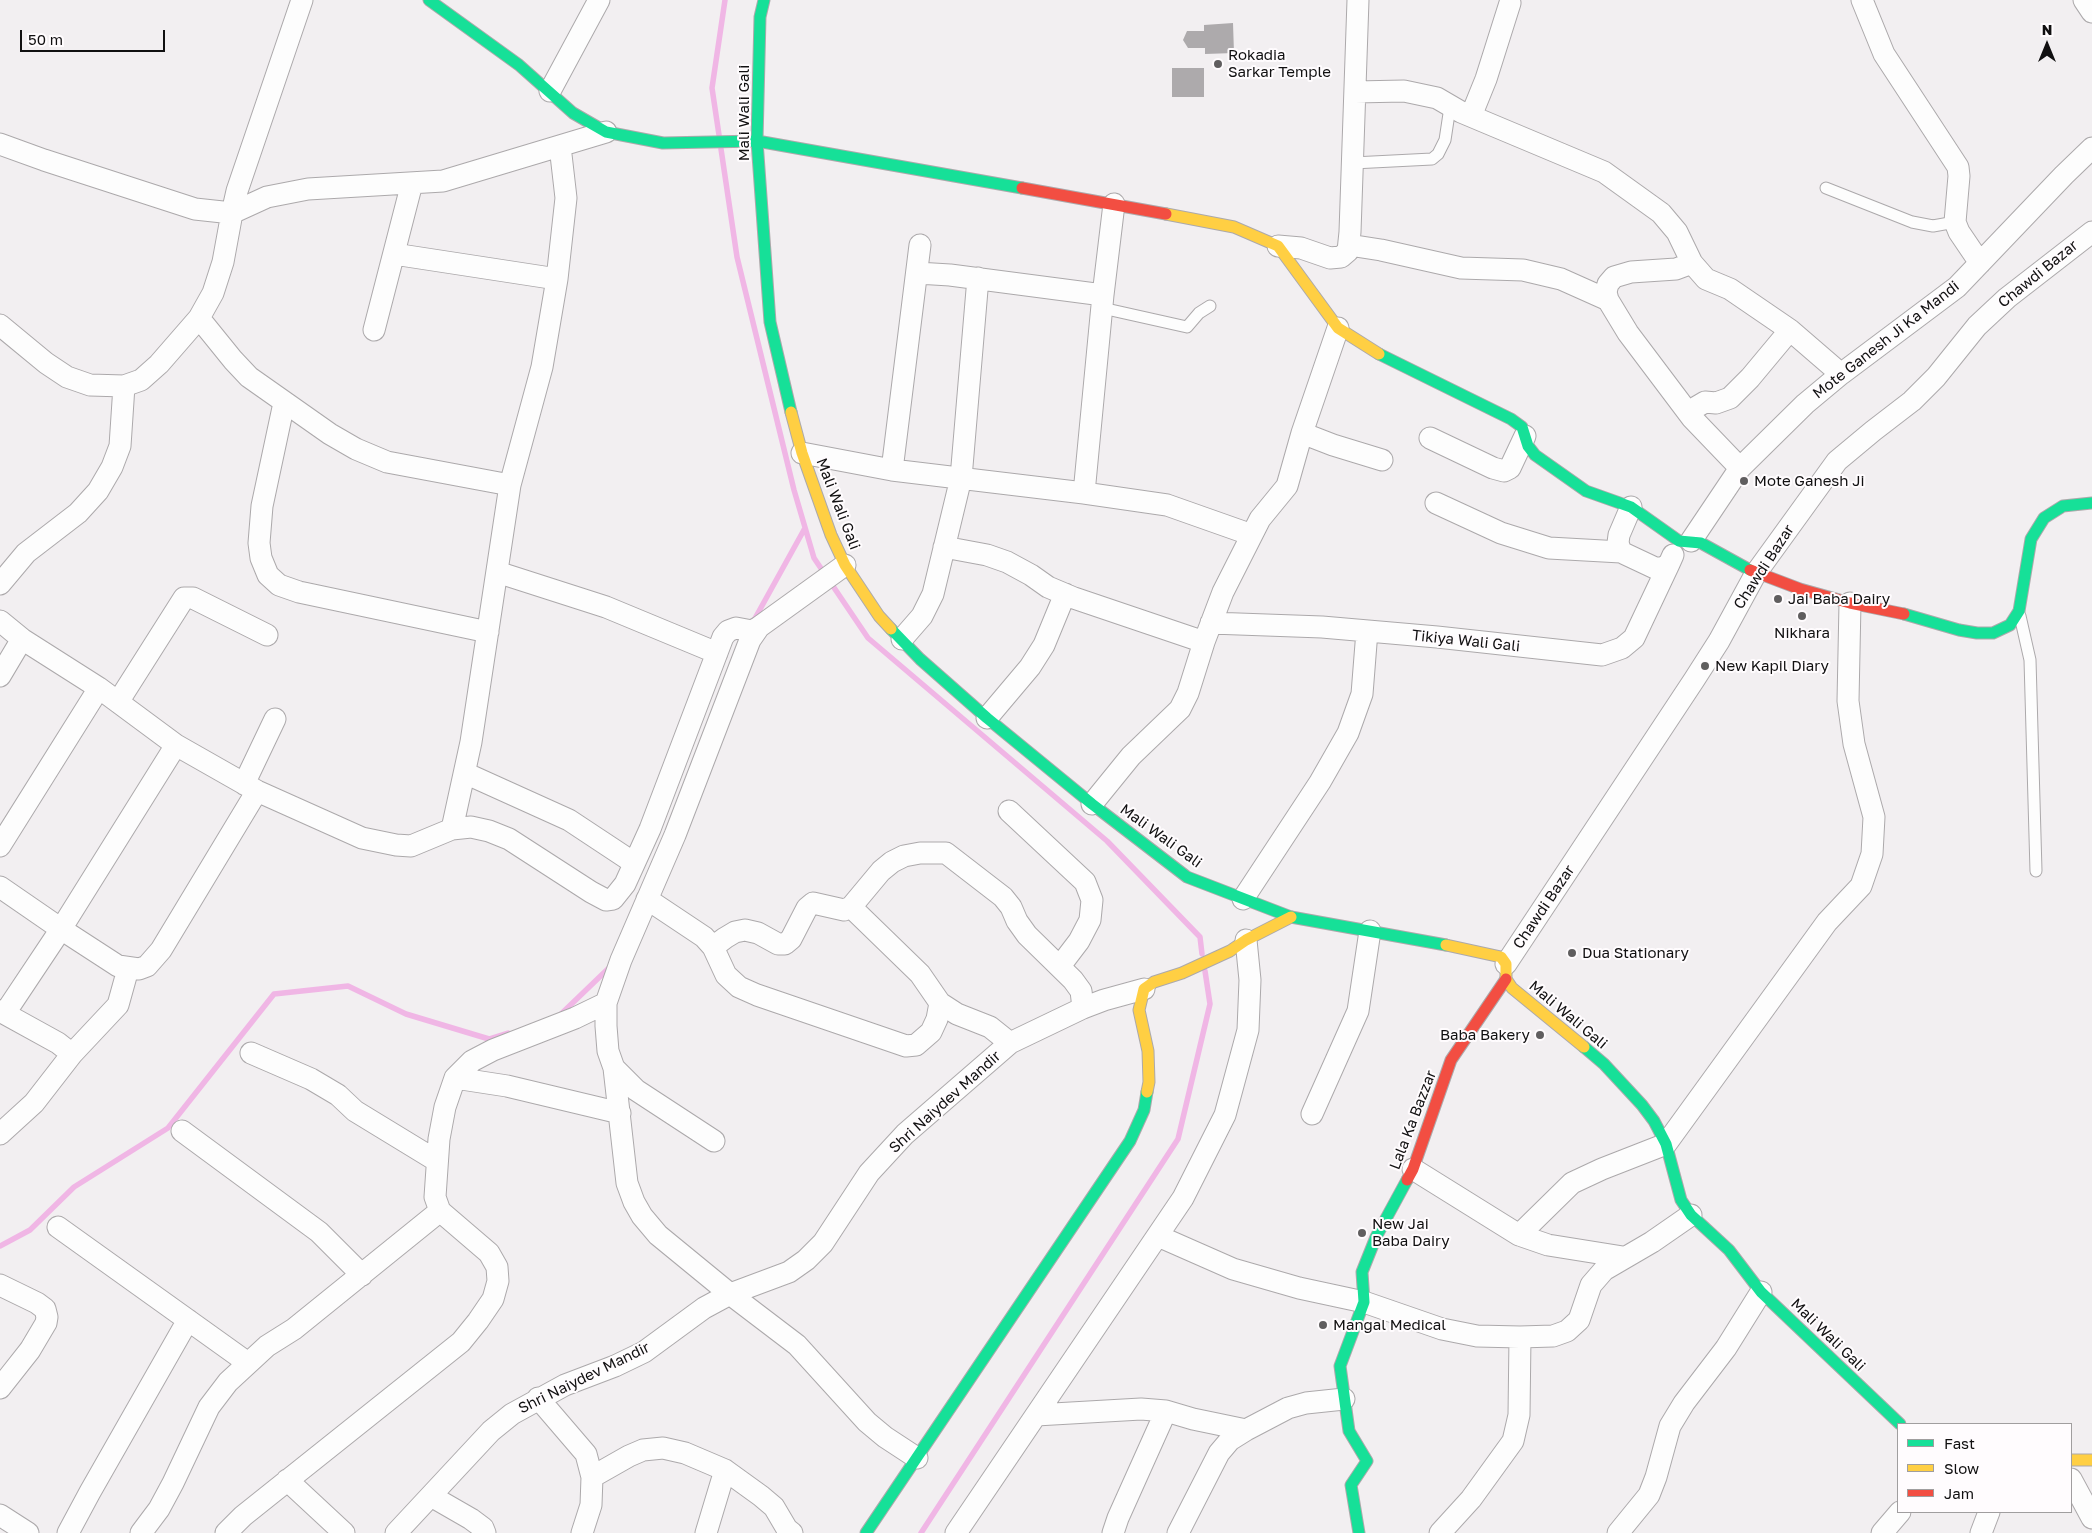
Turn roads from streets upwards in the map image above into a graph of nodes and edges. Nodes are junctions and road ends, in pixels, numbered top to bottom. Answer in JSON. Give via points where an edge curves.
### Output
{"nodes":[{"id":1,"x":302,"y":0,"type":"edge"},
{"id":2,"x":429,"y":0,"type":"edge"},
{"id":3,"x":599,"y":0,"type":"edge"},
{"id":4,"x":764,"y":0,"type":"edge"},
{"id":5,"x":1358,"y":0,"type":"edge"},
{"id":6,"x":1862,"y":0,"type":"edge"},
{"id":7,"x":2084,"y":0,"type":"edge"},
{"id":8,"x":1510,"y":3,"type":"dead end"},
{"id":9,"x":2092,"y":12,"type":"edge"},
{"id":10,"x":550,"y":91,"type":"junction"},
{"id":11,"x":1355,"y":92,"type":"junction"},
{"id":12,"x":1471,"y":116,"type":"junction"},
{"id":13,"x":606,"y":132,"type":"junction"},
{"id":14,"x":757,"y":141,"type":"junction"},
{"id":15,"x":0,"y":144,"type":"edge"},
{"id":16,"x":560,"y":146,"type":"junction"},
{"id":17,"x":2092,"y":148,"type":"edge"},
{"id":18,"x":412,"y":183,"type":"junction"},
{"id":19,"x":1114,"y":204,"type":"junction"},
{"id":20,"x":232,"y":212,"type":"junction"},
{"id":21,"x":2092,"y":232,"type":"edge"},
{"id":22,"x":920,"y":245,"type":"dead end"},
{"id":23,"x":1348,"y":245,"type":"junction"},
{"id":24,"x":1278,"y":246,"type":"junction"},
{"id":25,"x":394,"y":254,"type":"junction"},
{"id":26,"x":1692,"y":263,"type":"junction"},
{"id":27,"x":1980,"y":263,"type":"junction"},
{"id":28,"x":917,"y":273,"type":"junction"},
{"id":29,"x":978,"y":278,"type":"junction"},
{"id":30,"x":557,"y":279,"type":"junction"},
{"id":31,"x":1608,"y":300,"type":"junction"},
{"id":32,"x":1102,"y":302,"type":"junction"},
{"id":33,"x":199,"y":318,"type":"junction"},
{"id":34,"x":0,"y":325,"type":"edge"},
{"id":35,"x":1338,"y":328,"type":"junction"},
{"id":36,"x":374,"y":330,"type":"dead end"},
{"id":37,"x":1790,"y":330,"type":"junction"},
{"id":38,"x":1842,"y":374,"type":"junction"},
{"id":39,"x":124,"y":386,"type":"junction"},
{"id":40,"x":284,"y":403,"type":"junction"},
{"id":41,"x":1688,"y":412,"type":"junction"},
{"id":42,"x":1302,"y":433,"type":"junction"},
{"id":43,"x":1525,"y":436,"type":"junction"},
{"id":44,"x":1430,"y":438,"type":"dead end"},
{"id":45,"x":802,"y":453,"type":"junction"},
{"id":46,"x":1382,"y":460,"type":"dead end"},
{"id":47,"x":1740,"y":468,"type":"junction"},
{"id":48,"x":892,"y":470,"type":"junction"},
{"id":49,"x":961,"y":478,"type":"junction"},
{"id":50,"x":510,"y":485,"type":"junction"},
{"id":51,"x":1084,"y":493,"type":"junction"},
{"id":52,"x":1436,"y":503,"type":"dead end"},
{"id":53,"x":2092,"y":504,"type":"edge"},
{"id":54,"x":1631,"y":507,"type":"junction"},
{"id":55,"x":1252,"y":534,"type":"junction"},
{"id":56,"x":1685,"y":541,"type":"junction"},
{"id":57,"x":944,"y":547,"type":"junction"},
{"id":58,"x":1621,"y":552,"type":"junction"},
{"id":59,"x":1669,"y":564,"type":"junction"},
{"id":60,"x":838,"y":570,"type":"junction"},
{"id":61,"x":497,"y":572,"type":"junction"},
{"id":62,"x":1756,"y":573,"type":"junction"},
{"id":63,"x":0,"y":584,"type":"edge"},
{"id":64,"x":1065,"y":594,"type":"junction"},
{"id":65,"x":1850,"y":603,"type":"junction"},
{"id":66,"x":0,"y":621,"type":"edge"},
{"id":67,"x":749,"y":629,"type":"junction"},
{"id":68,"x":1367,"y":631,"type":"junction"},
{"id":69,"x":488,"y":632,"type":"junction"},
{"id":70,"x":1207,"y":633,"type":"junction"},
{"id":71,"x":266,"y":635,"type":"dead end"},
{"id":72,"x":22,"y":639,"type":"junction"},
{"id":73,"x":902,"y":639,"type":"junction"},
{"id":74,"x":717,"y":653,"type":"junction"},
{"id":75,"x":0,"y":676,"type":"edge"},
{"id":76,"x":99,"y":688,"type":"junction"},
{"id":77,"x":118,"y":702,"type":"junction"},
{"id":78,"x":987,"y":718,"type":"junction"},
{"id":79,"x":275,"y":719,"type":"dead end"},
{"id":80,"x":176,"y":745,"type":"junction"},
{"id":81,"x":465,"y":773,"type":"junction"},
{"id":82,"x":250,"y":787,"type":"junction"},
{"id":83,"x":1092,"y":804,"type":"junction"},
{"id":84,"x":1009,"y":811,"type":"dead end"},
{"id":85,"x":452,"y":829,"type":"junction"},
{"id":86,"x":650,"y":829,"type":"junction"},
{"id":87,"x":675,"y":835,"type":"junction"},
{"id":88,"x":0,"y":846,"type":"edge"},
{"id":89,"x":634,"y":863,"type":"junction"},
{"id":90,"x":0,"y":887,"type":"edge"},
{"id":91,"x":647,"y":898,"type":"junction"},
{"id":92,"x":1243,"y":900,"type":"junction"},
{"id":93,"x":851,"y":907,"type":"junction"},
{"id":94,"x":1291,"y":917,"type":"junction"},
{"id":95,"x":61,"y":929,"type":"junction"},
{"id":96,"x":1370,"y":931,"type":"junction"},
{"id":97,"x":1238,"y":946,"type":"junction"},
{"id":98,"x":713,"y":947,"type":"junction"},
{"id":99,"x":1060,"y":966,"type":"junction"},
{"id":100,"x":128,"y":969,"type":"junction"},
{"id":101,"x":1506,"y":971,"type":"junction"},
{"id":102,"x":1144,"y":989,"type":"junction"},
{"id":103,"x":606,"y":1002,"type":"junction"},
{"id":104,"x":940,"y":1003,"type":"junction"},
{"id":105,"x":1083,"y":1008,"type":"junction"},
{"id":106,"x":3,"y":1012,"type":"edge"},
{"id":107,"x":1010,"y":1043,"type":"junction"},
{"id":108,"x":251,"y":1053,"type":"dead end"},
{"id":109,"x":72,"y":1054,"type":"junction"},
{"id":110,"x":614,"y":1068,"type":"junction"},
{"id":111,"x":454,"y":1078,"type":"junction"},
{"id":112,"x":620,"y":1113,"type":"junction"},
{"id":113,"x":1312,"y":1114,"type":"dead end"},
{"id":114,"x":182,"y":1131,"type":"dead end"},
{"id":115,"x":0,"y":1134,"type":"edge"},
{"id":116,"x":714,"y":1141,"type":"dead end"},
{"id":117,"x":1666,"y":1144,"type":"junction"},
{"id":118,"x":437,"y":1161,"type":"junction"},
{"id":119,"x":1413,"y":1169,"type":"junction"},
{"id":120,"x":440,"y":1211,"type":"junction"},
{"id":121,"x":1691,"y":1215,"type":"junction"},
{"id":122,"x":58,"y":1227,"type":"dead end"},
{"id":123,"x":1519,"y":1235,"type":"junction"},
{"id":124,"x":1158,"y":1236,"type":"junction"},
{"id":125,"x":1623,"y":1257,"type":"junction"},
{"id":126,"x":362,"y":1275,"type":"junction"},
{"id":127,"x":0,"y":1285,"type":"edge"},
{"id":128,"x":1761,"y":1292,"type":"junction"},
{"id":129,"x":730,"y":1294,"type":"junction"},
{"id":130,"x":1364,"y":1302,"type":"junction"},
{"id":131,"x":188,"y":1320,"type":"junction"},
{"id":132,"x":1520,"y":1337,"type":"junction"},
{"id":133,"x":248,"y":1363,"type":"junction"},
{"id":134,"x":0,"y":1388,"type":"edge"},
{"id":135,"x":538,"y":1398,"type":"junction"},
{"id":136,"x":1344,"y":1399,"type":"junction"},
{"id":137,"x":1166,"y":1411,"type":"junction"},
{"id":138,"x":1036,"y":1415,"type":"junction"},
{"id":139,"x":1899,"y":1423,"type":"edge"},
{"id":140,"x":1246,"y":1430,"type":"junction"},
{"id":141,"x":917,"y":1458,"type":"junction"},
{"id":142,"x":2072,"y":1460,"type":"edge"},
{"id":143,"x":2092,"y":1460,"type":"edge"},
{"id":144,"x":724,"y":1470,"type":"junction"},
{"id":145,"x":592,"y":1477,"type":"junction"},
{"id":146,"x":287,"y":1480,"type":"junction"},
{"id":147,"x":2072,"y":1481,"type":"edge"},
{"id":148,"x":431,"y":1496,"type":"junction"},
{"id":149,"x":1899,"y":1513,"type":"edge"},
{"id":150,"x":1989,"y":1513,"type":"edge"},
{"id":151,"x":0,"y":1515,"type":"edge"},
{"id":152,"x":2092,"y":1518,"type":"edge"},
{"id":153,"x":781,"y":1528,"type":"edge"},
{"id":154,"x":28,"y":1533,"type":"edge"},
{"id":155,"x":68,"y":1533,"type":"edge"},
{"id":156,"x":141,"y":1533,"type":"edge"},
{"id":157,"x":226,"y":1533,"type":"edge"},
{"id":158,"x":344,"y":1533,"type":"edge"},
{"id":159,"x":396,"y":1533,"type":"edge"},
{"id":160,"x":485,"y":1533,"type":"edge"},
{"id":161,"x":582,"y":1533,"type":"edge"},
{"id":162,"x":706,"y":1533,"type":"edge"},
{"id":163,"x":866,"y":1533,"type":"edge"},
{"id":164,"x":956,"y":1533,"type":"edge"},
{"id":165,"x":1113,"y":1533,"type":"edge"},
{"id":166,"x":1178,"y":1533,"type":"edge"},
{"id":167,"x":1359,"y":1533,"type":"edge"},
{"id":168,"x":1440,"y":1533,"type":"edge"},
{"id":169,"x":1618,"y":1533,"type":"edge"},
{"id":170,"x":1882,"y":1533,"type":"edge"},
{"id":171,"x":1981,"y":1533,"type":"edge"}],
"edges":[{"from":1,"to":20,"type":"street","via":[[251,146]]},
{"from":2,"to":10,"type":"street"},
{"from":3,"to":10,"type":"street"},
{"from":4,"to":14,"type":"street","name":"Mali Wali Gali","via":[[760,17]]},
{"from":5,"to":11,"type":"street"},
{"from":6,"to":27,"type":"street","via":[[1884,54],[1958,167],[1955,222]]},
{"from":7,"to":9,"type":"street"},
{"from":8,"to":12,"type":"street"},
{"from":10,"to":13,"type":"street","via":[[573,113]]},
{"from":11,"to":12,"type":"street","via":[[1404,91],[1437,98]]},
{"from":11,"to":23,"type":"street"},
{"from":12,"to":26,"type":"street","via":[[1604,172],[1661,212],[1677,232]]},
{"from":13,"to":14,"type":"street","via":[[663,143]]},
{"from":13,"to":16,"type":"street"},
{"from":14,"to":19,"type":"street"},
{"from":14,"to":45,"type":"street","name":"Mali Wali Gali","via":[[770,322]]},
{"from":15,"to":20,"type":"street","via":[[195,209]]},
{"from":16,"to":18,"type":"street","via":[[443,182]]},
{"from":16,"to":30,"type":"street","via":[[566,198]]},
{"from":17,"to":27,"type":"street","name":"Mote Ganesh Ji Ka Mandi"},
{"from":18,"to":20,"type":"street","via":[[308,188],[266,197]]},
{"from":18,"to":25,"type":"street"},
{"from":19,"to":24,"type":"street","via":[[1234,227]]},
{"from":19,"to":32,"type":"street"},
{"from":20,"to":33,"type":"street","via":[[224,262],[213,293]]},
{"from":21,"to":62,"type":"street","name":"Chawdi Bazar","via":[[2007,298],[1977,326],[1912,401],[1837,461]]},
{"from":22,"to":28,"type":"street"},
{"from":23,"to":24,"type":"street","via":[[1348,251],[1341,257],[1330,258],[1301,248]]},
{"from":23,"to":31,"type":"street","via":[[1461,268],[1523,270],[1561,279]]},
{"from":24,"to":35,"type":"street"},
{"from":25,"to":30,"type":"street"},
{"from":25,"to":36,"type":"street"},
{"from":26,"to":31,"type":"street","via":[[1614,277],[1608,284]]},
{"from":26,"to":37,"type":"street","via":[[1706,280],[1730,289]]},
{"from":27,"to":38,"type":"street","name":"Mote Ganesh Ji Ka Mandi","via":[[1957,287]]},
{"from":28,"to":29,"type":"street"},
{"from":28,"to":48,"type":"street"},
{"from":29,"to":32,"type":"street"},
{"from":29,"to":49,"type":"street"},
{"from":30,"to":50,"type":"street","via":[[540,376]]},
{"from":31,"to":41,"type":"street","via":[[1628,333]]},
{"from":32,"to":51,"type":"street"},
{"from":33,"to":39,"type":"street","via":[[141,380]]},
{"from":33,"to":40,"type":"street","via":[[244,371]]},
{"from":34,"to":39,"type":"street","via":[[67,377],[90,385]]},
{"from":35,"to":42,"type":"street"},
{"from":35,"to":43,"type":"street","via":[[1376,353],[1510,419],[1522,427]]},
{"from":37,"to":38,"type":"street"},
{"from":37,"to":41,"type":"street","via":[[1730,398],[1716,403],[1705,402]]},
{"from":38,"to":47,"type":"street","name":"Mote Ganesh Ji Ka Mandi","via":[[1805,404]]},
{"from":39,"to":63,"type":"street","via":[[120,446],[98,491],[78,513],[26,553]]},
{"from":40,"to":50,"type":"street","via":[[356,449],[387,462]]},
{"from":40,"to":69,"type":"street","via":[[262,506],[259,542],[268,575],[279,585],[299,592]]},
{"from":41,"to":47,"type":"street"},
{"from":42,"to":46,"type":"street"},
{"from":42,"to":55,"type":"street","via":[[1287,486]]},
{"from":43,"to":44,"type":"street","via":[[1510,468],[1504,471]]},
{"from":43,"to":54,"type":"street","via":[[1535,456],[1546,465],[1586,491]]},
{"from":45,"to":48,"type":"street"},
{"from":45,"to":60,"type":"street","name":"Mali Wali Gali","via":[[831,534]]},
{"from":47,"to":56,"type":"street","name":"Mote Ganesh Ji Ka Mandi"},
{"from":48,"to":49,"type":"street"},
{"from":49,"to":51,"type":"street"},
{"from":49,"to":57,"type":"street"},
{"from":50,"to":61,"type":"street"},
{"from":51,"to":55,"type":"street","via":[[1168,505]]},
{"from":52,"to":58,"type":"street","via":[[1501,533],[1549,548]]},
{"from":53,"to":65,"type":"street","via":[[2063,506],[2044,518],[2031,539],[2019,611],[2010,625],[1993,633],[1959,630],[1895,611]]},
{"from":54,"to":56,"type":"street"},
{"from":54,"to":58,"type":"street","via":[[1618,535]]},
{"from":55,"to":70,"type":"street"},
{"from":56,"to":59,"type":"street","name":"Tikiya Wali Gali"},
{"from":56,"to":62,"type":"street","via":[[1701,543]]},
{"from":57,"to":64,"type":"street","name":"Tikiya Wali Gali","via":[[1008,562]]},
{"from":57,"to":73,"type":"street","via":[[933,594],[922,616]]},
{"from":58,"to":59,"type":"street","via":[[1656,568]]},
{"from":59,"to":68,"type":"street","name":"Tikiya Wali Gali","via":[[1634,638],[1622,648],[1602,655]]},
{"from":60,"to":67,"type":"street"},
{"from":60,"to":73,"type":"street","name":"Mali Wali Gali"},
{"from":61,"to":69,"type":"street"},
{"from":61,"to":74,"type":"street","via":[[606,607]]},
{"from":62,"to":65,"type":"street"},
{"from":62,"to":101,"type":"street","name":"Chawdi Bazar","via":[[1719,641]]},
{"from":64,"to":70,"type":"street","name":"Tikiya Wali Gali"},
{"from":64,"to":78,"type":"street","via":[[1044,645],[1030,667]]},
{"from":65,"to":117,"type":"street","via":[[1848,701],[1854,744],[1874,817],[1872,854],[1861,886],[1827,922]]},
{"from":66,"to":72,"type":"street"},
{"from":67,"to":74,"type":"street","via":[[728,631]]},
{"from":67,"to":87,"type":"street","via":[[750,640]]},
{"from":68,"to":70,"type":"street","name":"Tikiya Wali Gali","via":[[1322,627]]},
{"from":68,"to":92,"type":"street","via":[[1362,694],[1348,733]]},
{"from":69,"to":81,"type":"street"},
{"from":70,"to":83,"type":"street","via":[[1180,709],[1130,756]]},
{"from":71,"to":77,"type":"street","via":[[193,598],[184,598]]},
{"from":72,"to":75,"type":"street"},
{"from":72,"to":76,"type":"street"},
{"from":73,"to":78,"type":"street","name":"Mali Wali Gali"},
{"from":74,"to":86,"type":"street"},
{"from":76,"to":77,"type":"street"},
{"from":76,"to":88,"type":"street"},
{"from":77,"to":80,"type":"street"},
{"from":78,"to":83,"type":"street","name":"Mali Wali Gali"},
{"from":79,"to":82,"type":"street"},
{"from":80,"to":82,"type":"street"},
{"from":80,"to":95,"type":"street"},
{"from":81,"to":85,"type":"street"},
{"from":81,"to":89,"type":"street","via":[[569,820]]},
{"from":82,"to":85,"type":"street","via":[[362,838],[411,846]]},
{"from":82,"to":100,"type":"street","via":[[161,950],[147,966]]},
{"from":83,"to":92,"type":"street","name":"Mali Wali Gali","via":[[1187,877]]},
{"from":84,"to":99,"type":"street","via":[[1086,882],[1092,900],[1090,920]]},
{"from":85,"to":89,"type":"street","via":[[471,827],[509,839],[606,900],[620,892]]},
{"from":86,"to":87,"type":"street"},
{"from":86,"to":89,"type":"street"},
{"from":87,"to":91,"type":"street"},
{"from":90,"to":95,"type":"street"},
{"from":91,"to":98,"type":"street","via":[[696,931]]},
{"from":91,"to":103,"type":"street"},
{"from":92,"to":94,"type":"street","name":"Mali Wali Gali"},
{"from":93,"to":98,"type":"street","via":[[844,910],[814,903],[806,908],[785,944],[745,930],[735,932]]},
{"from":93,"to":99,"type":"street","via":[[892,862],[920,853],[946,853],[1003,897],[1027,935]]},
{"from":93,"to":104,"type":"street","via":[[920,974]]},
{"from":94,"to":96,"type":"street","name":"Mali Wali Gali"},
{"from":94,"to":97,"type":"street"},
{"from":95,"to":100,"type":"street","via":[[118,966]]},
{"from":95,"to":106,"type":"street"},
{"from":96,"to":101,"type":"street","name":"Mali Wali Gali","via":[[1493,954],[1501,957]]},
{"from":96,"to":113,"type":"street","via":[[1358,1011]]},
{"from":97,"to":102,"type":"street"},
{"from":97,"to":124,"type":"street","via":[[1250,980],[1248,1030],[1225,1115],[1183,1198]]},
{"from":98,"to":104,"type":"street","via":[[726,975],[739,986],[906,1046],[916,1045],[931,1032]]},
{"from":99,"to":105,"type":"street","via":[[1080,991]]},
{"from":100,"to":109,"type":"street","via":[[118,1005]]},
{"from":101,"to":117,"type":"street","name":"Mali Wali Gali","via":[[1512,988],[1604,1064],[1642,1105]]},
{"from":101,"to":119,"type":"street","name":"Lala Ka Bazzar","via":[[1451,1060]]},
{"from":102,"to":105,"type":"street","name":"Shri Naiydev Mandir"},
{"from":102,"to":141,"type":"street","via":[[1140,1010],[1148,1051],[1149,1082],[1144,1110],[1130,1141]]},
{"from":103,"to":110,"type":"street","via":[[608,1050]]},
{"from":103,"to":111,"type":"street","via":[[575,1018],[493,1050],[472,1061]]},
{"from":104,"to":107,"type":"street","via":[[957,1014],[990,1026]]},
{"from":105,"to":107,"type":"street","name":"Shri Naiydev Mandir"},
{"from":106,"to":109,"type":"street","via":[[58,1042]]},
{"from":107,"to":129,"type":"street","name":"Shri Naiydev Mandir","via":[[905,1134],[870,1173],[823,1243],[806,1260],[789,1272]]},
{"from":108,"to":118,"type":"street","via":[[311,1079],[338,1095],[355,1111]]},
{"from":109,"to":115,"type":"street","via":[[34,1103]]},
{"from":110,"to":112,"type":"street"},
{"from":110,"to":116,"type":"street","via":[[636,1090]]},
{"from":111,"to":112,"type":"street","via":[[507,1086]]},
{"from":111,"to":118,"type":"street","via":[[445,1107]]},
{"from":112,"to":129,"type":"street","via":[[628,1183],[642,1216],[658,1235]]},
{"from":114,"to":126,"type":"street","via":[[319,1232]]},
{"from":117,"to":121,"type":"street","name":"Mali Wali Gali","via":[[1681,1200]]},
{"from":117,"to":123,"type":"street","via":[[1572,1183]]},
{"from":118,"to":120,"type":"street","via":[[435,1196]]},
{"from":119,"to":123,"type":"street"},
{"from":119,"to":130,"type":"street","name":"Lala Ka Bazzar","via":[[1376,1236],[1362,1272]]},
{"from":120,"to":126,"type":"street"},
{"from":120,"to":146,"type":"street","via":[[489,1254],[497,1267],[498,1281],[493,1299],[461,1342]]},
{"from":121,"to":125,"type":"street"},
{"from":121,"to":128,"type":"street","name":"Mali Wali Gali","via":[[1729,1250]]},
{"from":122,"to":131,"type":"street"},
{"from":123,"to":125,"type":"street","via":[[1548,1246]]},
{"from":124,"to":130,"type":"street","via":[[1233,1270]]},
{"from":124,"to":138,"type":"street"},
{"from":125,"to":132,"type":"street","via":[[1591,1284],[1579,1320],[1567,1331],[1553,1336]]},
{"from":126,"to":133,"type":"street"},
{"from":127,"to":134,"type":"street","via":[[37,1303],[47,1316],[30,1350]]},
{"from":128,"to":139,"type":"street","name":"Mali Wali Gali"},
{"from":128,"to":169,"type":"street","via":[[1726,1348],[1670,1426],[1648,1495]]},
{"from":129,"to":135,"type":"street","name":"Shri Naiydev Mandir","via":[[704,1308],[644,1352]]},
{"from":129,"to":141,"type":"street","via":[[797,1345],[867,1422]]},
{"from":130,"to":132,"type":"street","via":[[1442,1329],[1477,1336]]},
{"from":130,"to":136,"type":"street","name":"Lala Ka Bazzar","via":[[1340,1366]]},
{"from":131,"to":133,"type":"street"},
{"from":131,"to":155,"type":"street"},
{"from":132,"to":168,"type":"street","via":[[1519,1416],[1513,1441],[1471,1499]]},
{"from":133,"to":156,"type":"street","via":[[228,1382],[209,1408],[159,1509]]},
{"from":135,"to":145,"type":"street","via":[[586,1454]]},
{"from":135,"to":148,"type":"street","name":"Shri Naiydev Mandir","via":[[491,1431]]},
{"from":136,"to":140,"type":"street","via":[[1288,1408]]},
{"from":136,"to":167,"type":"street","name":"Lala Ka Bazzar","via":[[1348,1432],[1367,1461],[1351,1485]]},
{"from":137,"to":138,"type":"street","via":[[1141,1409]]},
{"from":137,"to":140,"type":"street"},
{"from":137,"to":165,"type":"street"},
{"from":138,"to":164,"type":"street"},
{"from":140,"to":166,"type":"street","via":[[1230,1440],[1219,1453]]},
{"from":141,"to":163,"type":"street"},
{"from":142,"to":143,"type":"street"},
{"from":144,"to":145,"type":"street","via":[[685,1453],[663,1448],[643,1450]]},
{"from":144,"to":153,"type":"street","via":[[774,1507]]},
{"from":144,"to":162,"type":"street"},
{"from":145,"to":161,"type":"street","via":[[591,1505]]},
{"from":146,"to":157,"type":"street"},
{"from":146,"to":158,"type":"street"},
{"from":147,"to":152,"type":"street"},
{"from":148,"to":159,"type":"street","name":"Shri Naiydev Mandir"},
{"from":148,"to":160,"type":"street","via":[[471,1519]]},
{"from":149,"to":170,"type":"street"},
{"from":150,"to":171,"type":"street"},
{"from":151,"to":154,"type":"street"}]}
